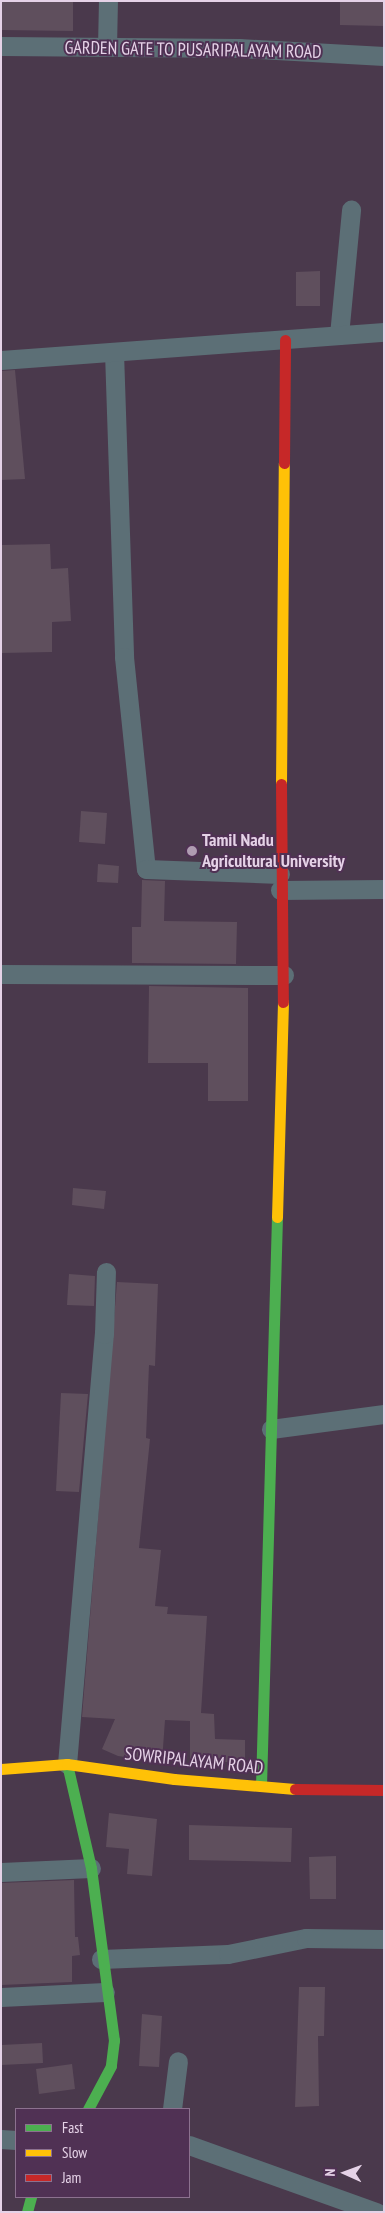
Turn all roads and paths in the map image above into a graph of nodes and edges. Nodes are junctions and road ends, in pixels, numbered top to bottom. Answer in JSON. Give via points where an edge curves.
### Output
{"nodes":[{"id":1,"x":108,"y":1,"type":"edge"},
{"id":2,"x":1,"y":46,"type":"edge"},
{"id":3,"x":107,"y":47,"type":"junction"},
{"id":4,"x":384,"y":56,"type":"edge"},
{"id":5,"x":351,"y":210,"type":"dead end"},
{"id":6,"x":384,"y":332,"type":"edge"},
{"id":7,"x":340,"y":335,"type":"junction"},
{"id":8,"x":285,"y":340,"type":"junction"},
{"id":9,"x":114,"y":352,"type":"junction"},
{"id":10,"x":1,"y":360,"type":"edge"},
{"id":11,"x":280,"y":882,"type":"junction"},
{"id":12,"x":384,"y":889,"type":"edge"},
{"id":13,"x":1,"y":974,"type":"edge"},
{"id":14,"x":284,"y":975,"type":"junction"},
{"id":15,"x":106,"y":1272,"type":"dead end"},
{"id":16,"x":384,"y":1414,"type":"edge"},
{"id":17,"x":271,"y":1429,"type":"junction"},
{"id":18,"x":67,"y":1764,"type":"junction"},
{"id":19,"x":1,"y":1769,"type":"edge"},
{"id":20,"x":261,"y":1786,"type":"junction"},
{"id":21,"x":384,"y":1790,"type":"edge"},
{"id":22,"x":91,"y":1868,"type":"junction"},
{"id":23,"x":1,"y":1872,"type":"edge"},
{"id":24,"x":384,"y":1939,"type":"edge"},
{"id":25,"x":101,"y":1959,"type":"junction"},
{"id":26,"x":106,"y":1992,"type":"junction"},
{"id":27,"x":1,"y":1997,"type":"edge"},
{"id":28,"x":178,"y":2061,"type":"dead end"},
{"id":29,"x":90,"y":2108,"type":"edge"},
{"id":30,"x":172,"y":2108,"type":"edge"},
{"id":31,"x":1,"y":2139,"type":"edge"},
{"id":32,"x":15,"y":2140,"type":"edge"},
{"id":33,"x":190,"y":2145,"type":"edge"},
{"id":34,"x":31,"y":2198,"type":"edge"},
{"id":35,"x":27,"y":2212,"type":"edge"},
{"id":36,"x":376,"y":2212,"type":"edge"}],
"edges":[{"from":1,"to":3,"type":"street"},
{"from":2,"to":3,"type":"street","name":"GARDEN GATE TO PUSARIPALAYAM ROAD"},
{"from":3,"to":4,"type":"street","name":"GARDEN GATE TO PUSARIPALAYAM ROAD"},
{"from":5,"to":7,"type":"street"},
{"from":6,"to":7,"type":"street"},
{"from":7,"to":8,"type":"street"},
{"from":8,"to":9,"type":"street"},
{"from":8,"to":11,"type":"street"},
{"from":9,"to":10,"type":"street"},
{"from":9,"to":11,"type":"street","via":[[124,657],[146,869]]},
{"from":11,"to":12,"type":"street"},
{"from":11,"to":14,"type":"street"},
{"from":13,"to":14,"type":"street"},
{"from":14,"to":17,"type":"street"},
{"from":15,"to":18,"type":"street","via":[[103,1352]]},
{"from":16,"to":17,"type":"street"},
{"from":17,"to":20,"type":"street"},
{"from":18,"to":19,"type":"street","name":"SOWRIPALAYAM ROAD"},
{"from":18,"to":20,"type":"street","name":"SOWRIPALAYAM ROAD"},
{"from":18,"to":22,"type":"street"},
{"from":20,"to":21,"type":"street","name":"SOWRIPALAYAM ROAD"},
{"from":22,"to":23,"type":"street"},
{"from":22,"to":25,"type":"street"},
{"from":24,"to":25,"type":"street","via":[[306,1938],[228,1954]]},
{"from":25,"to":26,"type":"street"},
{"from":26,"to":27,"type":"street"},
{"from":26,"to":29,"type":"street","via":[[114,2040],[111,2066]]},
{"from":28,"to":30,"type":"street"},
{"from":31,"to":32,"type":"street"},
{"from":33,"to":36,"type":"street"},
{"from":34,"to":35,"type":"street"}]}
